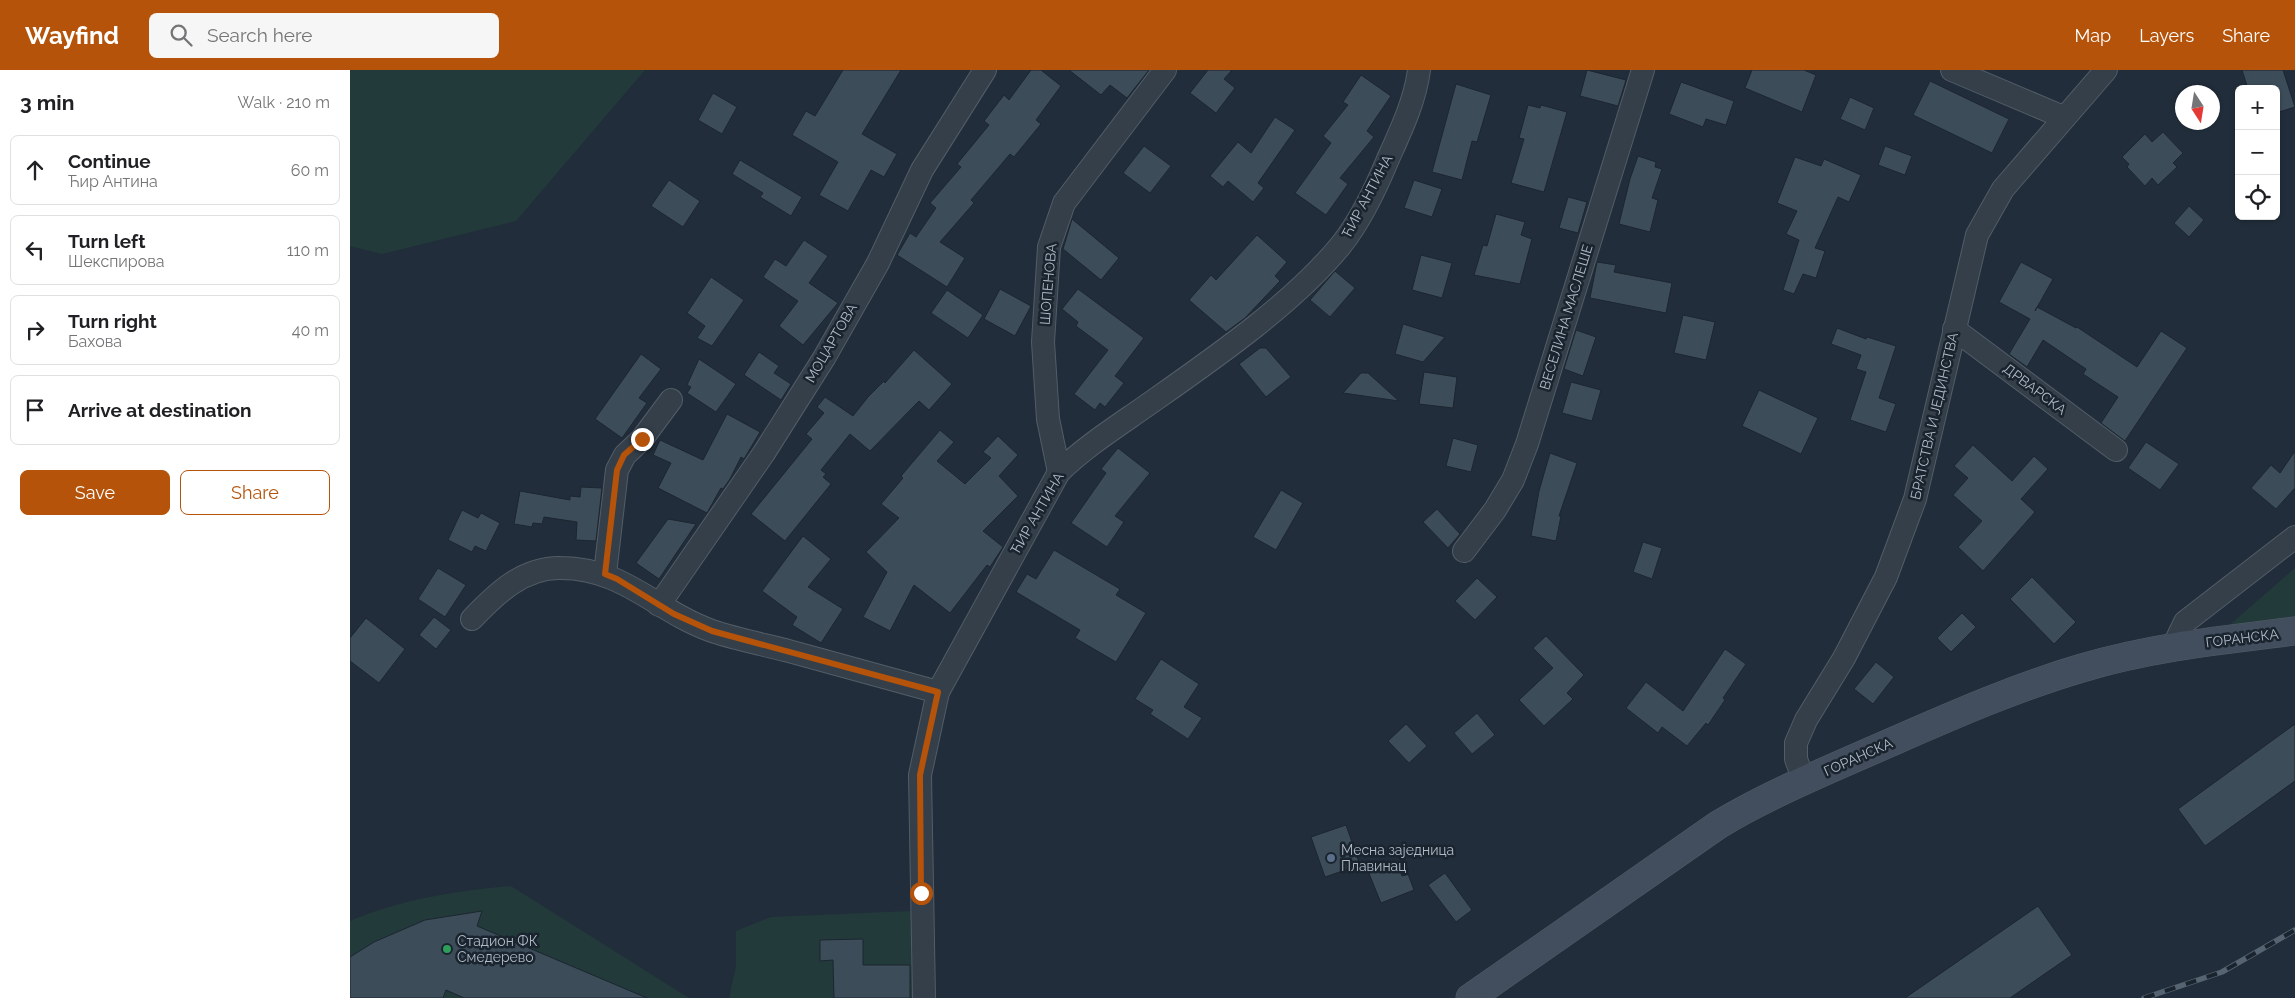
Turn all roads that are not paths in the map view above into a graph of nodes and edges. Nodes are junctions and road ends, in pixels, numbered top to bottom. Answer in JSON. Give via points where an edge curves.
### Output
{"nodes":[{"id":1,"x":985,"y":70,"type":"edge"},
{"id":2,"x":1165,"y":70,"type":"edge"},
{"id":3,"x":1419,"y":70,"type":"edge"},
{"id":4,"x":1644,"y":70,"type":"edge"},
{"id":5,"x":1952,"y":70,"type":"edge"},
{"id":6,"x":2106,"y":70,"type":"edge"},
{"id":7,"x":2063,"y":117,"type":"junction"},
{"id":8,"x":1954,"y":329,"type":"junction"},
{"id":9,"x":671,"y":400,"type":"dead end"},
{"id":10,"x":2116,"y":450,"type":"dead end"},
{"id":11,"x":1059,"y":472,"type":"junction"},
{"id":12,"x":2295,"y":537,"type":"edge"},
{"id":13,"x":1464,"y":551,"type":"dead end"},
{"id":14,"x":605,"y":574,"type":"junction"},
{"id":15,"x":659,"y":605,"type":"junction"},
{"id":16,"x":472,"y":619,"type":"dead end"},
{"id":17,"x":2295,"y":631,"type":"edge"},
{"id":18,"x":2173,"y":647,"type":"junction"},
{"id":19,"x":938,"y":692,"type":"junction"},
{"id":20,"x":1804,"y":781,"type":"junction"},
{"id":21,"x":924,"y":998,"type":"edge"},
{"id":22,"x":1470,"y":998,"type":"edge"}],
"edges":[{"from":1,"to":15,"type":"street","name":"МОЦАРТОВА","via":[[922,170],[878,263],[824,358],[764,453]]},
{"from":2,"to":11,"type":"street","name":"ШОПЕНОВА","via":[[1064,203],[1049,247],[1043,342],[1048,419]]},
{"from":3,"to":11,"type":"street","name":"ЋИР АНТИНА","via":[[1409,109],[1382,174],[1342,243],[1321,267],[1257,323],[1147,406],[1082,450]]},
{"from":4,"to":13,"type":"street","name":"ВЕСЕЛИНА МАСЛЕШЕ","via":[[1527,444],[1513,480]]},
{"from":5,"to":7,"type":"street"},
{"from":6,"to":7,"type":"street","name":"БРАТСТВА И ЈЕДИНСТВА"},
{"from":7,"to":8,"type":"street","name":"БРАТСТВА И ЈЕДИНСТВА","via":[[2003,189],[1987,214],[1977,235]]},
{"from":8,"to":10,"type":"street","name":"ДРВАРСКА"},
{"from":8,"to":20,"type":"street","name":"БРАТСТВА И ЈЕДИНСТВА","via":[[1922,473],[1900,544],[1864,622],[1806,720],[1796,743],[1796,759]]},
{"from":9,"to":14,"type":"street","via":[[642,439],[624,455],[617,470]]},
{"from":11,"to":19,"type":"street","name":"ЋИР АНТИНА"},
{"from":12,"to":18,"type":"street","via":[[2185,622]]},
{"from":14,"to":15,"type":"street"},
{"from":14,"to":16,"type":"street","via":[[560,568],[519,578],[498,591]]},
{"from":15,"to":19,"type":"street","via":[[712,631]]},
{"from":17,"to":18,"type":"main road","name":"ГОРАНСКА"},
{"from":18,"to":20,"type":"main road","name":"ГОРАНСКА","via":[[2082,668],[2036,683]]},
{"from":19,"to":21,"type":"street","name":"ЋИР АНТИНА","via":[[920,775]]},
{"from":20,"to":22,"type":"main road","name":"ГОРАНСКА","via":[[1718,825]]}]}
